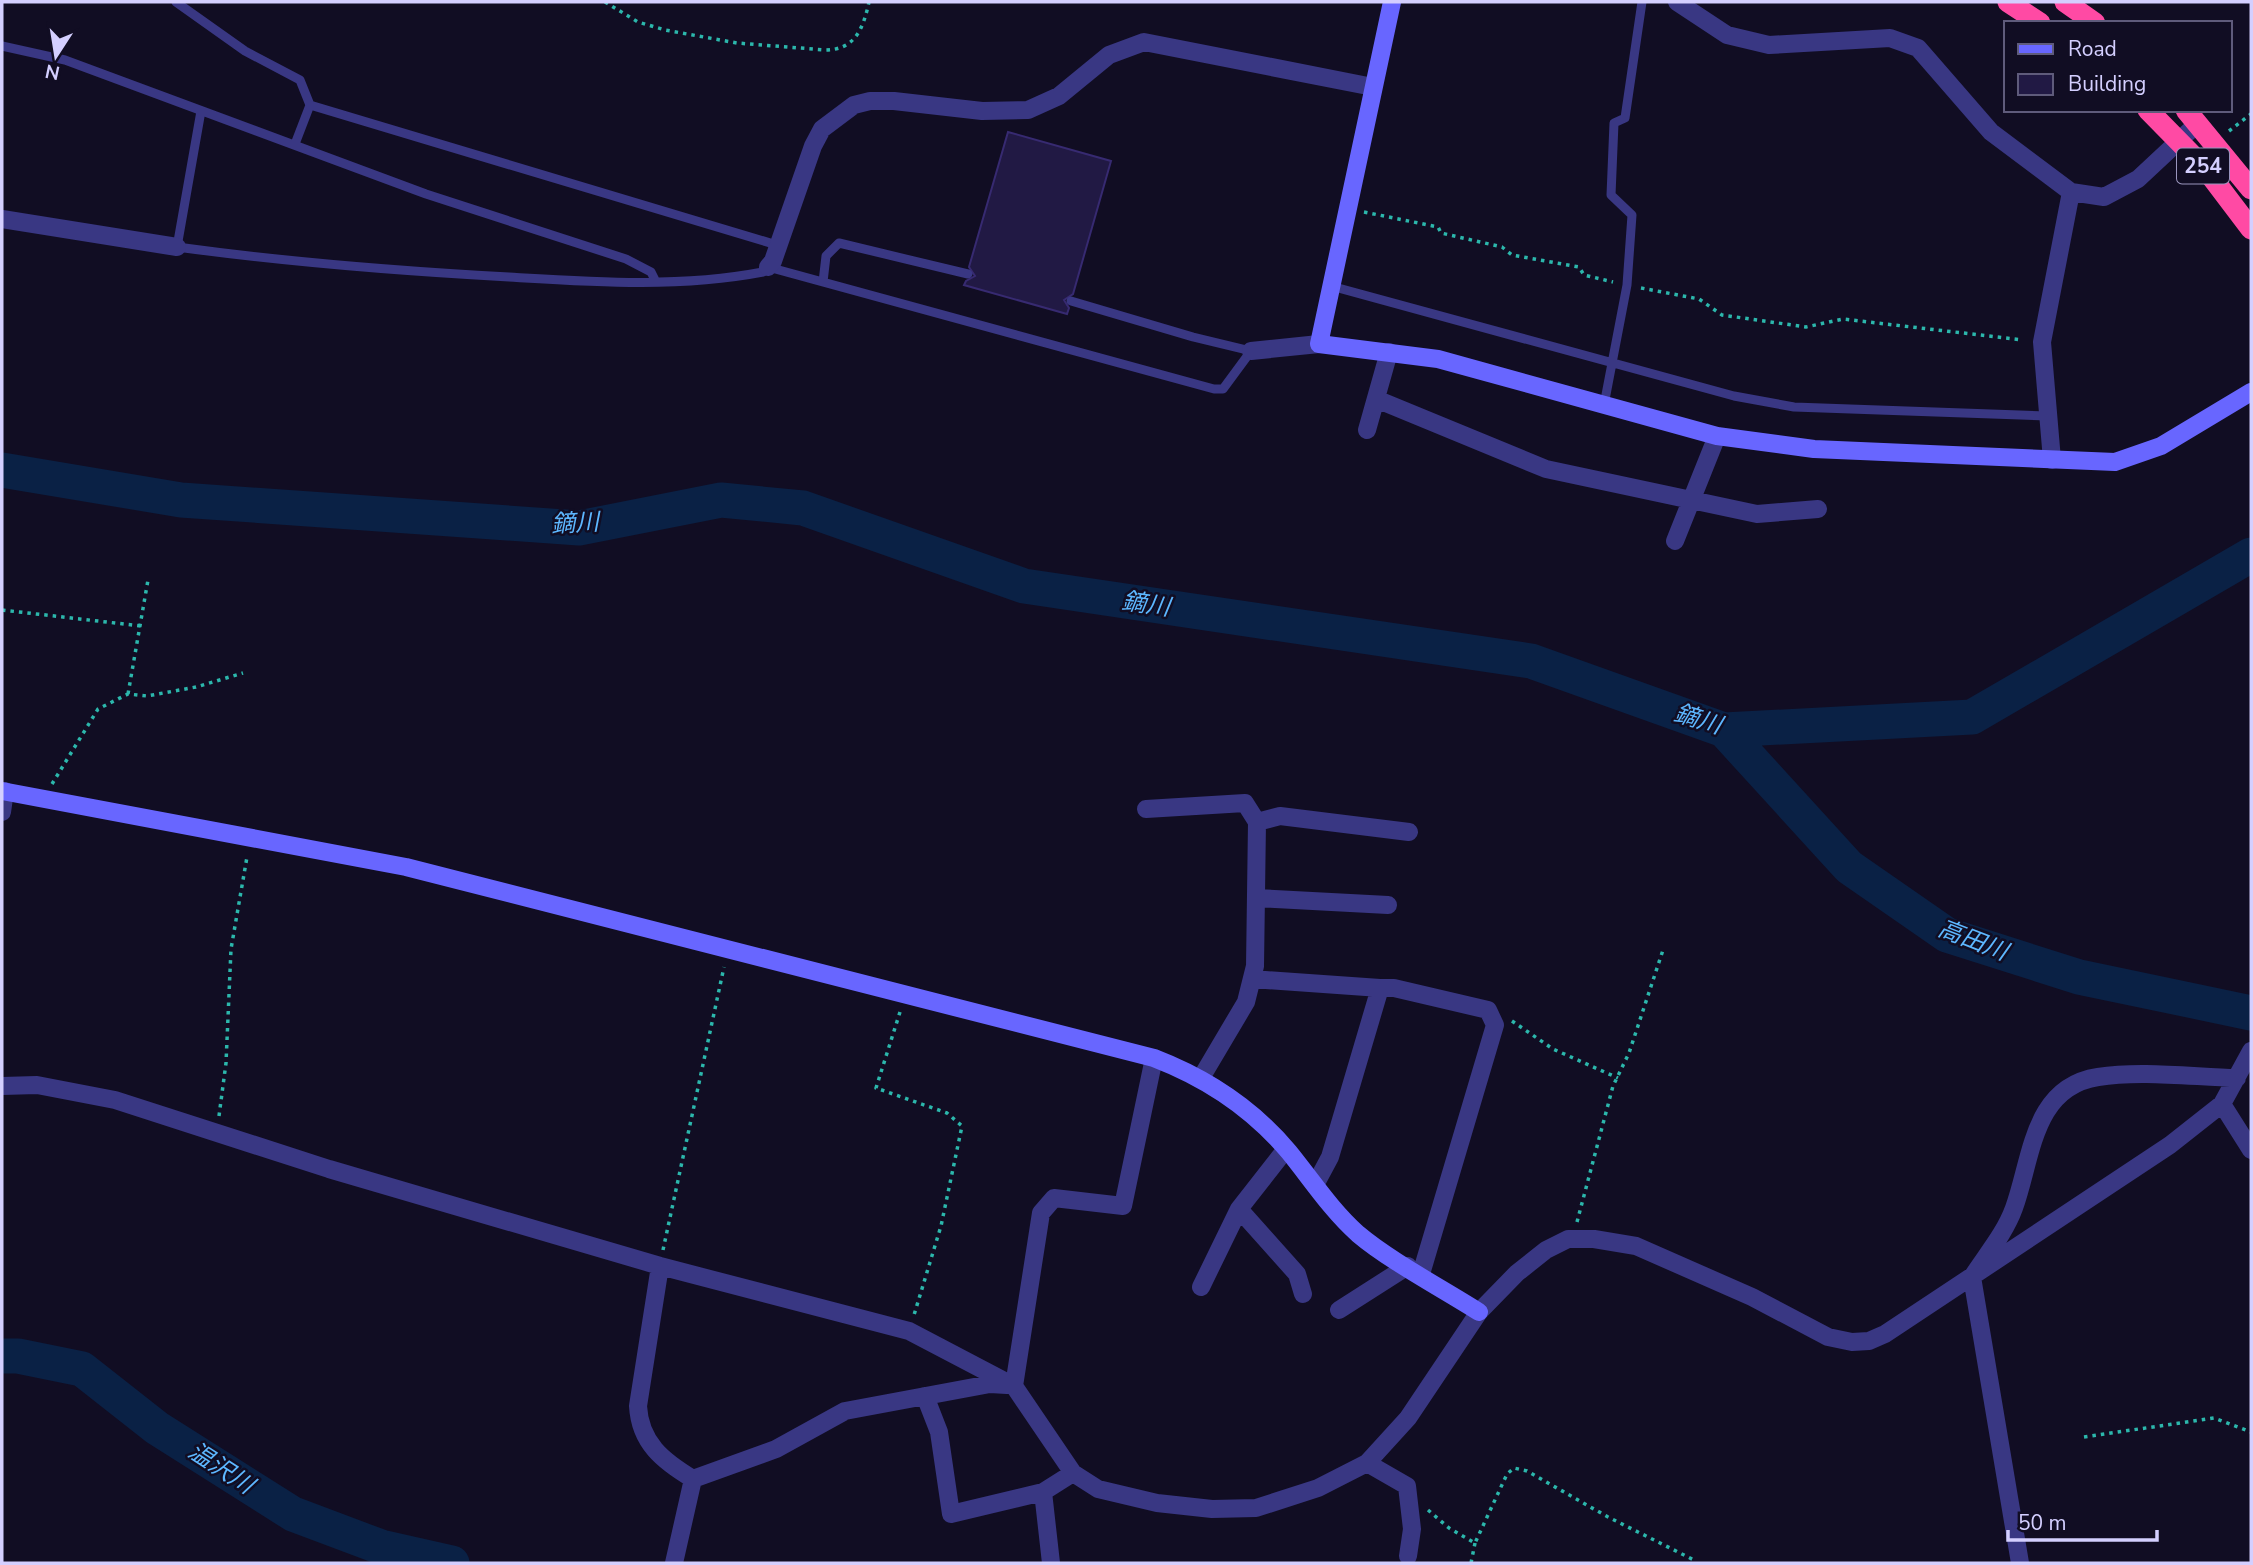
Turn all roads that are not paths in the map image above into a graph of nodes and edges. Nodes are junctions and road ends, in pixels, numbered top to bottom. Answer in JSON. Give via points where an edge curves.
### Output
{"nodes":[{"id":1,"x":176,"y":2,"type":"edge"},
{"id":2,"x":1392,"y":2,"type":"edge"},
{"id":3,"x":1642,"y":2,"type":"edge"},
{"id":4,"x":1677,"y":2,"type":"edge"},
{"id":5,"x":2008,"y":2,"type":"edge"},
{"id":6,"x":2066,"y":2,"type":"edge"},
{"id":7,"x":2037,"y":21,"type":"edge"},
{"id":8,"x":2092,"y":21,"type":"edge"},
{"id":9,"x":2,"y":46,"type":"edge"},
{"id":10,"x":1373,"y":87,"type":"junction"},
{"id":11,"x":310,"y":105,"type":"junction"},
{"id":12,"x":201,"y":111,"type":"junction"},
{"id":13,"x":2150,"y":112,"type":"edge"},
{"id":14,"x":2192,"y":117,"type":"edge"},
{"id":15,"x":2180,"y":141,"type":"junction"},
{"id":16,"x":295,"y":144,"type":"junction"},
{"id":17,"x":2251,"y":188,"type":"edge"},
{"id":18,"x":2071,"y":192,"type":"junction"},
{"id":19,"x":2,"y":219,"type":"edge"},
{"id":20,"x":2251,"y":229,"type":"edge"},
{"id":21,"x":777,"y":245,"type":"junction"},
{"id":22,"x":177,"y":247,"type":"junction"},
{"id":23,"x":768,"y":267,"type":"junction"},
{"id":24,"x":968,"y":274,"type":"dead end"},
{"id":25,"x":656,"y":282,"type":"junction"},
{"id":26,"x":823,"y":282,"type":"junction"},
{"id":27,"x":1331,"y":286,"type":"junction"},
{"id":28,"x":1071,"y":301,"type":"dead end"},
{"id":29,"x":1319,"y":344,"type":"junction"},
{"id":30,"x":1251,"y":351,"type":"junction"},
{"id":31,"x":1389,"y":352,"type":"junction"},
{"id":32,"x":1612,"y":362,"type":"junction"},
{"id":33,"x":2251,"y":392,"type":"edge"},
{"id":34,"x":1376,"y":399,"type":"junction"},
{"id":35,"x":1604,"y":405,"type":"junction"},
{"id":36,"x":2048,"y":416,"type":"junction"},
{"id":37,"x":1367,"y":430,"type":"dead end"},
{"id":38,"x":1717,"y":436,"type":"junction"},
{"id":39,"x":2052,"y":460,"type":"junction"},
{"id":40,"x":1690,"y":500,"type":"junction"},
{"id":41,"x":1818,"y":509,"type":"dead end"},
{"id":42,"x":1675,"y":541,"type":"dead end"},
{"id":43,"x":3,"y":791,"type":"edge"},
{"id":44,"x":1146,"y":809,"type":"dead end"},
{"id":45,"x":2,"y":812,"type":"edge"},
{"id":46,"x":1257,"y":822,"type":"junction"},
{"id":47,"x":1409,"y":832,"type":"dead end"},
{"id":48,"x":1256,"y":898,"type":"junction"},
{"id":49,"x":1388,"y":905,"type":"dead end"},
{"id":50,"x":1252,"y":979,"type":"junction"},
{"id":51,"x":1380,"y":988,"type":"junction"},
{"id":52,"x":2251,"y":1051,"type":"edge"},
{"id":53,"x":1154,"y":1058,"type":"junction"},
{"id":54,"x":2240,"y":1073,"type":"junction"},
{"id":55,"x":1202,"y":1078,"type":"junction"},
{"id":56,"x":2,"y":1086,"type":"edge"},
{"id":57,"x":2222,"y":1104,"type":"junction"},
{"id":58,"x":1286,"y":1149,"type":"junction"},
{"id":59,"x":2251,"y":1150,"type":"edge"},
{"id":60,"x":1315,"y":1185,"type":"junction"},
{"id":61,"x":1239,"y":1209,"type":"junction"},
{"id":62,"x":660,"y":1266,"type":"junction"},
{"id":63,"x":1414,"y":1270,"type":"junction"},
{"id":64,"x":1972,"y":1277,"type":"junction"},
{"id":65,"x":1201,"y":1287,"type":"dead end"},
{"id":66,"x":1303,"y":1294,"type":"dead end"},
{"id":67,"x":1339,"y":1310,"type":"dead end"},
{"id":68,"x":1479,"y":1312,"type":"junction"},
{"id":69,"x":1014,"y":1385,"type":"junction"},
{"id":70,"x":925,"y":1396,"type":"junction"},
{"id":71,"x":1367,"y":1463,"type":"junction"},
{"id":72,"x":1073,"y":1473,"type":"junction"},
{"id":73,"x":693,"y":1479,"type":"junction"},
{"id":74,"x":1043,"y":1492,"type":"junction"},
{"id":75,"x":1408,"y":1556,"type":"dead end"},
{"id":76,"x":674,"y":1563,"type":"edge"},
{"id":77,"x":1051,"y":1563,"type":"edge"},
{"id":78,"x":2020,"y":1563,"type":"edge"}],
"edges":[{"from":1,"to":11,"type":"lane","via":[[245,51],[300,80]]},
{"from":2,"to":10,"type":"street"},
{"from":3,"to":32,"type":"lane","via":[[1625,118],[1614,124],[1611,195],[1632,215],[1627,285]]},
{"from":4,"to":18,"type":"street","via":[[1727,35],[1769,45],[1890,38],[1918,48],[1991,132]]},
{"from":5,"to":7,"type":"highway"},
{"from":6,"to":8,"type":"highway"},
{"from":9,"to":12,"type":"lane","via":[[65,60]]},
{"from":10,"to":21,"type":"street","via":[[1144,42],[1109,55],[1059,96],[1028,110],[982,111],[894,101],[854,105],[822,130]]},
{"from":10,"to":27,"type":"street"},
{"from":11,"to":16,"type":"lane"},
{"from":11,"to":21,"type":"lane"},
{"from":12,"to":16,"type":"lane"},
{"from":12,"to":22,"type":"lane"},
{"from":13,"to":15,"type":"highway","number":"254"},
{"from":14,"to":15,"type":"street"},
{"from":14,"to":17,"type":"highway","number":"254"},
{"from":15,"to":18,"type":"street","via":[[2138,179],[2104,197]]},
{"from":15,"to":20,"type":"highway","number":"254"},
{"from":16,"to":25,"type":"lane","via":[[426,194],[626,259],[651,272]]},
{"from":18,"to":36,"type":"street","via":[[2042,342]]},
{"from":19,"to":22,"type":"street"},
{"from":21,"to":23,"type":"street"},
{"from":22,"to":25,"type":"lane","via":[[446,274]]},
{"from":23,"to":25,"type":"lane","via":[[717,281]]},
{"from":23,"to":26,"type":"lane"},
{"from":24,"to":26,"type":"lane","via":[[839,243],[826,256]]},
{"from":26,"to":30,"type":"lane","via":[[1214,388],[1223,389]]},
{"from":27,"to":29,"type":"street"},
{"from":27,"to":32,"type":"lane"},
{"from":28,"to":30,"type":"lane"},
{"from":29,"to":30,"type":"street"},
{"from":29,"to":31,"type":"street"},
{"from":31,"to":34,"type":"street"},
{"from":31,"to":35,"type":"street","via":[[1438,359]]},
{"from":32,"to":35,"type":"lane"},
{"from":32,"to":36,"type":"lane","via":[[1734,396],[1794,407]]},
{"from":33,"to":39,"type":"street","via":[[2161,446],[2115,463]]},
{"from":34,"to":37,"type":"street"},
{"from":34,"to":40,"type":"street","via":[[1546,469]]},
{"from":35,"to":38,"type":"street"},
{"from":36,"to":39,"type":"street"},
{"from":38,"to":39,"type":"street","via":[[1814,449]]},
{"from":38,"to":40,"type":"street"},
{"from":40,"to":41,"type":"street","via":[[1757,514]]},
{"from":40,"to":42,"type":"street"},
{"from":43,"to":45,"type":"street"},
{"from":43,"to":53,"type":"street","via":[[406,867]]},
{"from":44,"to":46,"type":"street","via":[[1245,803]]},
{"from":46,"to":47,"type":"street","via":[[1280,816]]},
{"from":46,"to":48,"type":"street"},
{"from":48,"to":49,"type":"street"},
{"from":48,"to":50,"type":"street"},
{"from":50,"to":51,"type":"street"},
{"from":50,"to":55,"type":"street","via":[[1246,1002]]},
{"from":51,"to":60,"type":"street","via":[[1330,1157]]},
{"from":51,"to":63,"type":"street","via":[[1488,1010],[1495,1025]]},
{"from":52,"to":54,"type":"street"},
{"from":53,"to":55,"type":"street"},
{"from":53,"to":69,"type":"street","via":[[1123,1206],[1054,1199],[1041,1213]]},
{"from":54,"to":57,"type":"street"},
{"from":54,"to":64,"type":"street","via":[[2097,1077],[2074,1085],[2053,1101],[2037,1125],[2007,1223]]},
{"from":55,"to":58,"type":"street"},
{"from":56,"to":62,"type":"street","via":[[37,1085],[115,1100],[328,1169]]},
{"from":57,"to":59,"type":"street"},
{"from":57,"to":64,"type":"street","via":[[2170,1145]]},
{"from":58,"to":60,"type":"street"},
{"from":58,"to":61,"type":"street"},
{"from":60,"to":63,"type":"street","via":[[1359,1235]]},
{"from":61,"to":65,"type":"street"},
{"from":61,"to":66,"type":"street","via":[[1297,1274]]},
{"from":62,"to":69,"type":"street","via":[[909,1331]]},
{"from":62,"to":73,"type":"street","via":[[639,1423],[650,1446]]},
{"from":63,"to":67,"type":"street"},
{"from":63,"to":68,"type":"street"},
{"from":64,"to":68,"type":"street","via":[[1885,1334],[1852,1342],[1828,1337],[1752,1297],[1636,1246],[1572,1239],[1517,1273]]},
{"from":64,"to":78,"type":"street"},
{"from":68,"to":71,"type":"street","via":[[1408,1418]]},
{"from":69,"to":70,"type":"street","via":[[990,1384]]},
{"from":69,"to":72,"type":"street"},
{"from":70,"to":73,"type":"street","via":[[845,1410],[776,1448]]},
{"from":70,"to":74,"type":"street","via":[[939,1432],[951,1514]]},
{"from":71,"to":72,"type":"street","via":[[1318,1488],[1256,1508],[1157,1503],[1098,1489]]},
{"from":71,"to":75,"type":"street","via":[[1407,1486],[1412,1530]]},
{"from":72,"to":74,"type":"street"},
{"from":73,"to":76,"type":"street"},
{"from":74,"to":77,"type":"street"}]}
